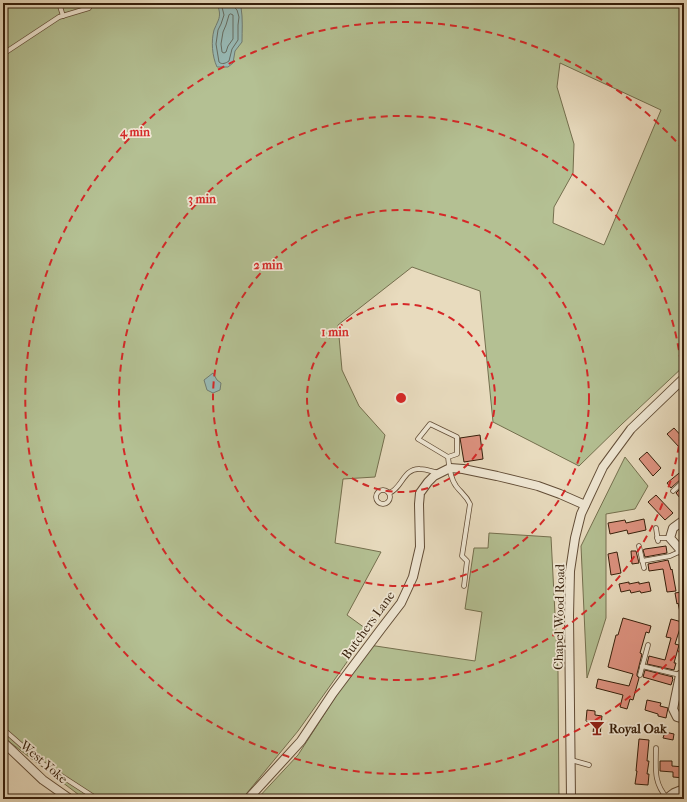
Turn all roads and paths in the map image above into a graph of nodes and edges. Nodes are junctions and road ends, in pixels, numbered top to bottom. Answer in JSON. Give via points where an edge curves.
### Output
{"nodes":[{"id":1,"x":59,"y":3,"type":"edge"},
{"id":2,"x":91,"y":3,"type":"edge"},
{"id":3,"x":63,"y":16,"type":"junction"},
{"id":4,"x":3,"y":54,"type":"edge"},
{"id":5,"x":684,"y":378,"type":"edge"},
{"id":6,"x":448,"y":457,"type":"junction"},
{"id":7,"x":450,"y":468,"type":"junction"},
{"id":8,"x":439,"y":473,"type":"junction"},
{"id":9,"x":683,"y":484,"type":"edge"},
{"id":10,"x":673,"y":491,"type":"dead end"},
{"id":11,"x":389,"y":493,"type":"dead end"},
{"id":12,"x":585,"y":505,"type":"junction"},
{"id":13,"x":684,"y":521,"type":"edge"},
{"id":14,"x":656,"y":528,"type":"dead end"},
{"id":15,"x":670,"y":538,"type":"junction"},
{"id":16,"x":639,"y":546,"type":"dead end"},
{"id":17,"x":683,"y":552,"type":"edge"},
{"id":18,"x":642,"y":561,"type":"junction"},
{"id":19,"x":644,"y":568,"type":"dead end"},
{"id":20,"x":464,"y":586,"type":"dead end"},
{"id":21,"x":648,"y":645,"type":"dead end"},
{"id":22,"x":642,"y":666,"type":"junction"},
{"id":23,"x":682,"y":674,"type":"edge"},
{"id":24,"x":640,"y":675,"type":"dead end"},
{"id":25,"x":684,"y":719,"type":"edge"},
{"id":26,"x":3,"y":729,"type":"edge"},
{"id":27,"x":3,"y":742,"type":"edge"},
{"id":28,"x":656,"y":748,"type":"dead end"},
{"id":29,"x":570,"y":760,"type":"junction"},
{"id":30,"x":589,"y":765,"type":"dead end"},
{"id":31,"x":684,"y":789,"type":"edge"},
{"id":32,"x":70,"y":799,"type":"edge"},
{"id":33,"x":97,"y":799,"type":"edge"},
{"id":34,"x":248,"y":799,"type":"edge"},
{"id":35,"x":571,"y":799,"type":"edge"},
{"id":36,"x":667,"y":799,"type":"edge"}],
"edges":[{"from":1,"to":3,"type":"lane"},
{"from":2,"to":3,"type":"lane","via":[[89,8]]},
{"from":3,"to":4,"type":"lane"},
{"from":5,"to":12,"type":"street","name":"Chapel Wood Road","via":[[631,429],[603,467]]},
{"from":6,"to":6,"type":"lane","via":[[418,439],[430,424],[457,437],[457,454]]},
{"from":6,"to":7,"type":"lane"},
{"from":7,"to":8,"type":"street","name":"Butchers Lane"},
{"from":7,"to":12,"type":"street","via":[[538,486]]},
{"from":7,"to":20,"type":"lane","via":[[456,486],[470,504],[462,556],[467,561]]},
{"from":8,"to":11,"type":"lane","via":[[420,469],[412,471],[396,490]]},
{"from":8,"to":34,"type":"street","name":"Butchers Lane","via":[[420,493],[420,547],[413,577],[401,603],[333,693],[301,741]]},
{"from":9,"to":10,"type":"lane"},
{"from":12,"to":29,"type":"street","name":"Chapel Wood Road","via":[[575,538],[570,571]]},
{"from":13,"to":15,"type":"street","via":[[673,528]]},
{"from":14,"to":15,"type":"lane","via":[[657,539]]},
{"from":15,"to":17,"type":"street"},
{"from":16,"to":18,"type":"lane"},
{"from":17,"to":18,"type":"lane"},
{"from":18,"to":19,"type":"lane"},
{"from":21,"to":22,"type":"lane"},
{"from":22,"to":23,"type":"lane"},
{"from":22,"to":24,"type":"lane"},
{"from":23,"to":25,"type":"street","via":[[673,709],[677,717]]},
{"from":26,"to":33,"type":"lane","via":[[43,764]]},
{"from":27,"to":32,"type":"street","name":"West Yoke","via":[[43,780]]},
{"from":28,"to":36,"type":"lane","via":[[656,778],[661,792]]},
{"from":29,"to":30,"type":"lane"},
{"from":29,"to":35,"type":"street","name":"Chapel Wood Road"},
{"from":31,"to":36,"type":"street"}]}
